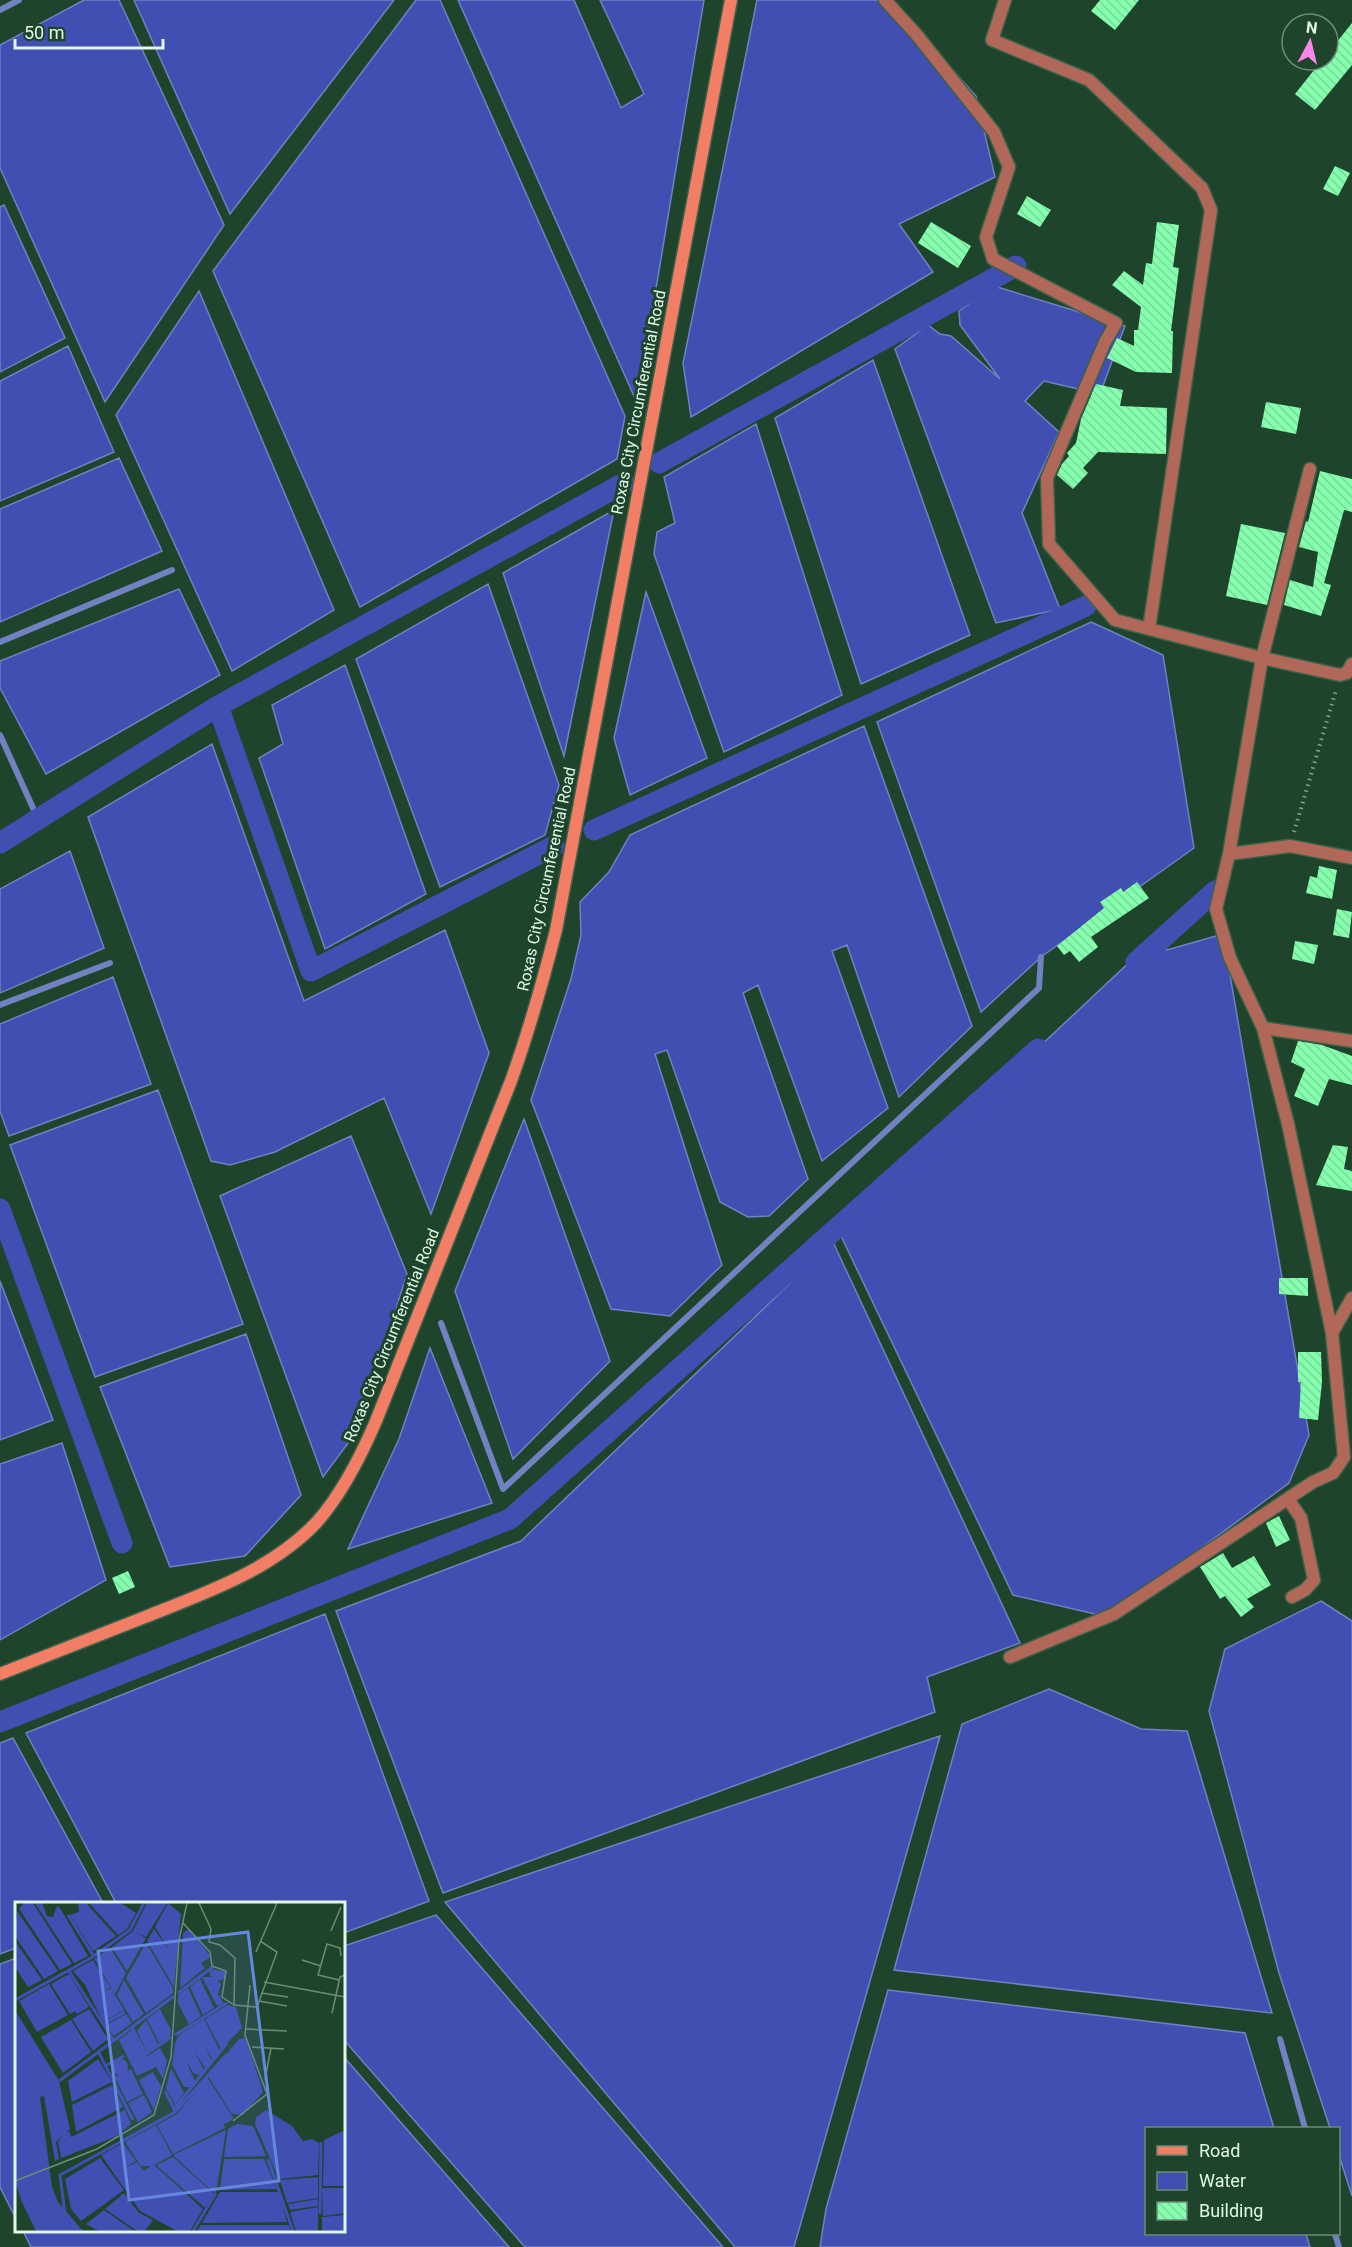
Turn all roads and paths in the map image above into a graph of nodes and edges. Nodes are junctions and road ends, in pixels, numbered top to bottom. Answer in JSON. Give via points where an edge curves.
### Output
{"nodes":[{"id":1,"x":731,"y":0,"type":"edge"},
{"id":2,"x":885,"y":0,"type":"edge"},
{"id":3,"x":1005,"y":0,"type":"edge"},
{"id":4,"x":1310,"y":469,"type":"dead end"},
{"id":5,"x":1149,"y":629,"type":"junction"},
{"id":6,"x":1262,"y":658,"type":"junction"},
{"id":7,"x":1352,"y":664,"type":"edge"},
{"id":8,"x":1340,"y":675,"type":"junction"},
{"id":9,"x":1290,"y":846,"type":"junction"},
{"id":10,"x":1229,"y":854,"type":"junction"},
{"id":11,"x":1352,"y":858,"type":"edge"},
{"id":12,"x":1263,"y":1028,"type":"junction"},
{"id":13,"x":1352,"y":1041,"type":"edge"},
{"id":14,"x":1352,"y":1298,"type":"edge"},
{"id":15,"x":1332,"y":1333,"type":"junction"},
{"id":16,"x":1288,"y":1499,"type":"junction"},
{"id":17,"x":1292,"y":1597,"type":"dead end"},
{"id":18,"x":1010,"y":1657,"type":"dead end"},
{"id":19,"x":0,"y":1674,"type":"edge"}],
"edges":[{"from":1,"to":19,"type":"main road","name":"Roxas City Circumferential Road","via":[[544,976],[511,1081],[376,1421],[346,1481],[316,1522],[273,1558],[244,1576],[197,1596]]},
{"from":2,"to":5,"type":"street","via":[[994,132],[1009,167],[986,237],[993,260],[1116,323],[1047,478],[1049,544],[1115,620]]},
{"from":3,"to":5,"type":"street","via":[[992,40],[1089,80],[1202,188],[1211,210]]},
{"from":4,"to":6,"type":"street"},
{"from":5,"to":6,"type":"street"},
{"from":6,"to":8,"type":"street"},
{"from":6,"to":10,"type":"street"},
{"from":7,"to":8,"type":"street","via":[[1347,673]]},
{"from":8,"to":9,"type":"path"},
{"from":9,"to":10,"type":"street"},
{"from":9,"to":11,"type":"street"},
{"from":10,"to":12,"type":"street","via":[[1216,909],[1230,958]]},
{"from":12,"to":13,"type":"street"},
{"from":12,"to":15,"type":"street","via":[[1288,1124]]},
{"from":14,"to":15,"type":"street"},
{"from":15,"to":16,"type":"street","via":[[1344,1457],[1334,1473]]},
{"from":16,"to":17,"type":"street","via":[[1301,1518],[1314,1580]]},
{"from":16,"to":18,"type":"street","via":[[1114,1614]]}]}
